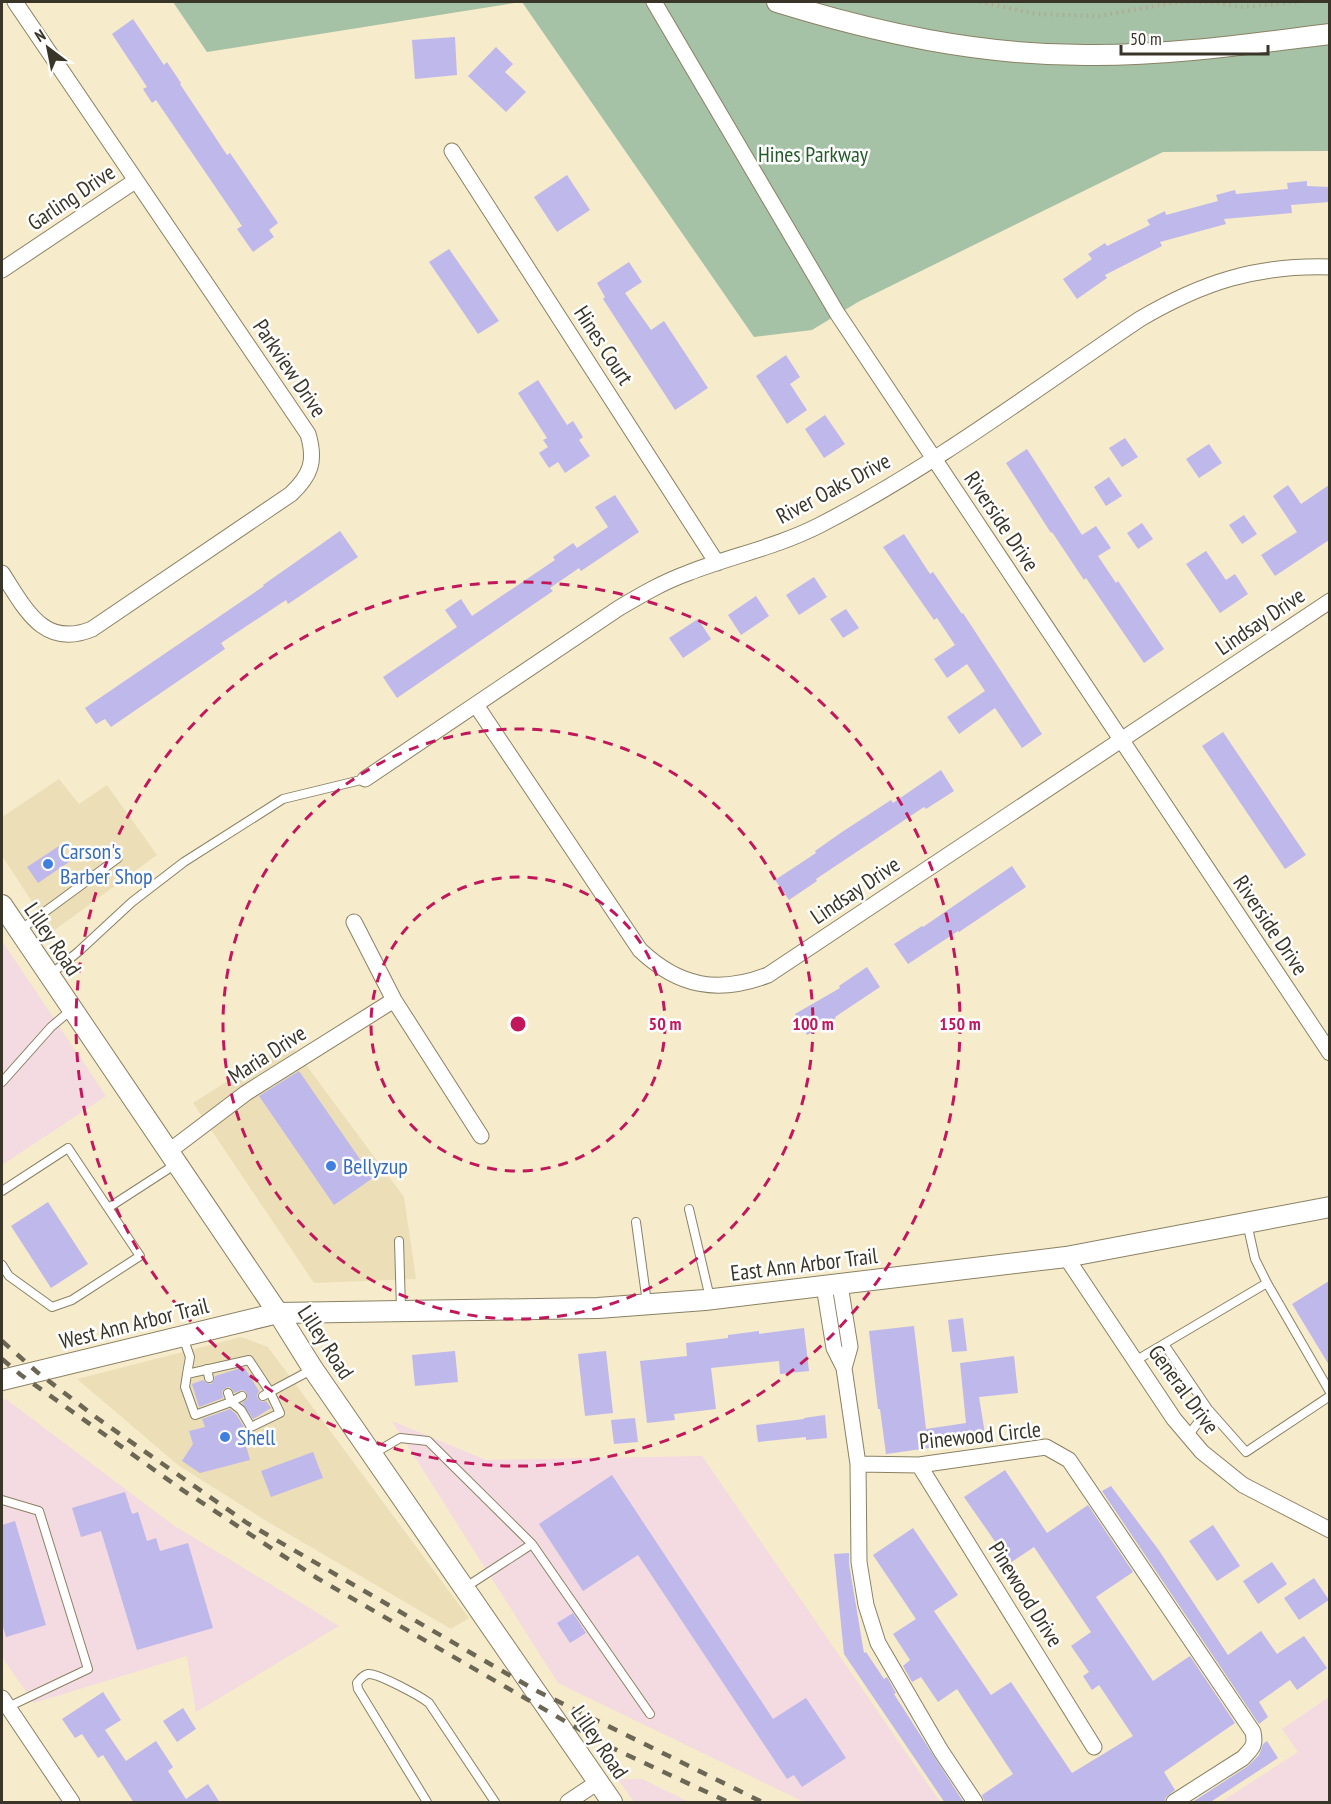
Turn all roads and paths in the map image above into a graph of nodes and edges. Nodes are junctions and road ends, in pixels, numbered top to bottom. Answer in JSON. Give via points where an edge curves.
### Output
{"nodes":[{"id":1,"x":15,"y":2,"type":"edge"},
{"id":2,"x":654,"y":2,"type":"edge"},
{"id":3,"x":777,"y":2,"type":"edge"},
{"id":4,"x":980,"y":2,"type":"edge"},
{"id":5,"x":1298,"y":2,"type":"edge"},
{"id":6,"x":1329,"y":34,"type":"edge"},
{"id":7,"x":452,"y":151,"type":"dead end"},
{"id":8,"x":135,"y":181,"type":"junction"},
{"id":9,"x":1329,"y":267,"type":"edge"},
{"id":10,"x":2,"y":270,"type":"edge"},
{"id":11,"x":933,"y":459,"type":"junction"},
{"id":12,"x":717,"y":563,"type":"junction"},
{"id":13,"x":2,"y":573,"type":"edge"},
{"id":14,"x":1329,"y":602,"type":"edge"},
{"id":15,"x":476,"y":705,"type":"junction"},
{"id":16,"x":1121,"y":740,"type":"junction"},
{"id":17,"x":365,"y":779,"type":"joint"},
{"id":18,"x":118,"y":858,"type":"dead end"},
{"id":19,"x":2,"y":906,"type":"edge"},
{"id":20,"x":354,"y":922,"type":"dead end"},
{"id":21,"x":18,"y":931,"type":"junction"},
{"id":22,"x":49,"y":976,"type":"junction"},
{"id":23,"x":394,"y":1000,"type":"junction"},
{"id":24,"x":71,"y":1010,"type":"junction"},
{"id":25,"x":1329,"y":1053,"type":"edge"},
{"id":26,"x":2,"y":1082,"type":"edge"},
{"id":27,"x":481,"y":1136,"type":"dead end"},
{"id":28,"x":172,"y":1158,"type":"junction"},
{"id":29,"x":2,"y":1191,"type":"edge"},
{"id":30,"x":1329,"y":1207,"type":"edge"},
{"id":31,"x":108,"y":1208,"type":"junction"},
{"id":32,"x":689,"y":1209,"type":"dead end"},
{"id":33,"x":636,"y":1222,"type":"dead end"},
{"id":34,"x":1247,"y":1223,"type":"junction"},
{"id":35,"x":399,"y":1241,"type":"dead end"},
{"id":36,"x":1066,"y":1257,"type":"junction"},
{"id":37,"x":2,"y":1265,"type":"edge"},
{"id":38,"x":1267,"y":1283,"type":"junction"},
{"id":39,"x":832,"y":1285,"type":"junction"},
{"id":40,"x":711,"y":1299,"type":"junction"},
{"id":41,"x":647,"y":1304,"type":"junction"},
{"id":42,"x":401,"y":1311,"type":"junction"},
{"id":43,"x":278,"y":1312,"type":"junction"},
{"id":44,"x":182,"y":1335,"type":"junction"},
{"id":45,"x":1164,"y":1344,"type":"junction"},
{"id":46,"x":1135,"y":1361,"type":"junction"},
{"id":47,"x":314,"y":1369,"type":"junction"},
{"id":48,"x":187,"y":1374,"type":"junction"},
{"id":49,"x":2,"y":1380,"type":"edge"},
{"id":50,"x":228,"y":1393,"type":"dead end"},
{"id":51,"x":266,"y":1394,"type":"junction"},
{"id":52,"x":1329,"y":1394,"type":"edge"},
{"id":53,"x":242,"y":1396,"type":"dead end"},
{"id":54,"x":214,"y":1398,"type":"dead end"},
{"id":55,"x":231,"y":1402,"type":"junction"},
{"id":56,"x":216,"y":1408,"type":"junction"},
{"id":57,"x":1208,"y":1409,"type":"junction"},
{"id":58,"x":1187,"y":1436,"type":"junction"},
{"id":59,"x":373,"y":1454,"type":"junction"},
{"id":60,"x":858,"y":1464,"type":"junction"},
{"id":61,"x":919,"y":1465,"type":"junction"},
{"id":62,"x":2,"y":1500,"type":"edge"},
{"id":63,"x":1329,"y":1530,"type":"edge"},
{"id":64,"x":532,"y":1544,"type":"junction"},
{"id":65,"x":465,"y":1588,"type":"junction"},
{"id":66,"x":4,"y":1703,"type":"edge"},
{"id":67,"x":650,"y":1714,"type":"dead end"},
{"id":68,"x":1094,"y":1747,"type":"dead end"},
{"id":69,"x":598,"y":1782,"type":"junction"},
{"id":70,"x":72,"y":1803,"type":"edge"},
{"id":71,"x":427,"y":1803,"type":"edge"},
{"id":72,"x":495,"y":1803,"type":"edge"},
{"id":73,"x":568,"y":1803,"type":"edge"},
{"id":74,"x":612,"y":1803,"type":"edge"},
{"id":75,"x":975,"y":1803,"type":"edge"},
{"id":76,"x":1174,"y":1803,"type":"edge"}],
"edges":[{"from":1,"to":8,"type":"street","name":"Parkview Drive"},
{"from":2,"to":11,"type":"street","name":"Riverside Drive","via":[[837,313]]},
{"from":3,"to":6,"type":"street","via":[[879,31],[1011,51],[1084,55],[1158,53]]},
{"from":4,"to":5,"type":"path","via":[[1036,14],[1098,16],[1178,2],[1242,7]]},
{"from":7,"to":12,"type":"street","name":"Hines Court"},
{"from":8,"to":10,"type":"street","name":"Garling Drive"},
{"from":8,"to":13,"type":"street","name":"Parkview Drive","via":[[308,434],[312,448],[309,473],[291,494],[81,633],[62,634],[40,626]]},
{"from":9,"to":11,"type":"street","name":"River Oaks Drive","via":[[1273,269],[1237,276],[1171,301]]},
{"from":11,"to":12,"type":"street","name":"River Oaks Drive","via":[[817,526]]},
{"from":11,"to":16,"type":"street","name":"Riverside Drive"},
{"from":12,"to":15,"type":"street","name":"River Oaks Drive","via":[[652,588]]},
{"from":14,"to":16,"type":"street","name":"Lindsay Drive"},
{"from":15,"to":16,"type":"street","name":"Lindsay Drive","via":[[640,951],[671,974],[711,986],[730,986],[768,975]]},
{"from":15,"to":17,"type":"street","name":"River Oaks Drive"},
{"from":16,"to":25,"type":"street","name":"Riverside Drive"},
{"from":17,"to":22,"type":"lane","via":[[283,798],[184,862]]},
{"from":18,"to":21,"type":"lane"},
{"from":19,"to":21,"type":"street","name":"Lilley Road"},
{"from":20,"to":23,"type":"street"},
{"from":21,"to":22,"type":"street","name":"Lilley Road"},
{"from":22,"to":24,"type":"street","name":"Lilley Road"},
{"from":23,"to":27,"type":"street"},
{"from":23,"to":28,"type":"street","name":"Maria Drive","via":[[246,1092]]},
{"from":24,"to":26,"type":"lane"},
{"from":24,"to":28,"type":"street","name":"Lilley Road"},
{"from":28,"to":31,"type":"lane"},
{"from":28,"to":43,"type":"street","name":"Lilley Road"},
{"from":29,"to":31,"type":"lane","via":[[68,1148]]},
{"from":30,"to":34,"type":"street","name":"East Ann Arbor Trail"},
{"from":31,"to":37,"type":"lane","via":[[140,1256],[72,1300],[52,1307],[9,1276]]},
{"from":32,"to":40,"type":"lane"},
{"from":33,"to":41,"type":"lane"},
{"from":34,"to":36,"type":"street","name":"East Ann Arbor Trail"},
{"from":34,"to":38,"type":"lane","via":[[1255,1259]]},
{"from":35,"to":42,"type":"lane"},
{"from":36,"to":39,"type":"street","name":"East Ann Arbor Trail"},
{"from":36,"to":46,"type":"street","name":"General Drive"},
{"from":38,"to":45,"type":"lane"},
{"from":38,"to":52,"type":"lane"},
{"from":39,"to":40,"type":"street","name":"East Ann Arbor Trail"},
{"from":39,"to":60,"type":"street","via":[[850,1347],[843,1368]]},
{"from":40,"to":41,"type":"street","name":"East Ann Arbor Trail"},
{"from":41,"to":42,"type":"street","name":"East Ann Arbor Trail"},
{"from":42,"to":43,"type":"street","name":"East Ann Arbor Trail"},
{"from":43,"to":44,"type":"street","name":"West Ann Arbor Trail"},
{"from":43,"to":47,"type":"street","name":"Lilley Road"},
{"from":44,"to":48,"type":"lane","via":[[190,1358]]},
{"from":44,"to":49,"type":"street","name":"West Ann Arbor Trail"},
{"from":45,"to":46,"type":"lane"},
{"from":45,"to":57,"type":"lane"},
{"from":46,"to":58,"type":"street","name":"General Drive"},
{"from":47,"to":51,"type":"lane"},
{"from":47,"to":59,"type":"street","name":"Lilley Road"},
{"from":48,"to":51,"type":"lane","via":[[208,1374],[249,1360]]},
{"from":48,"to":56,"type":"lane","via":[[185,1387],[195,1415]]},
{"from":50,"to":55,"type":"lane"},
{"from":51,"to":55,"type":"lane","via":[[280,1413],[251,1427],[244,1408]]},
{"from":52,"to":57,"type":"lane","via":[[1246,1452]]},
{"from":53,"to":55,"type":"lane"},
{"from":54,"to":56,"type":"lane"},
{"from":55,"to":56,"type":"lane"},
{"from":57,"to":58,"type":"lane"},
{"from":58,"to":63,"type":"street","name":"General Drive","via":[[1243,1485]]},
{"from":59,"to":64,"type":"lane","via":[[399,1438],[428,1441]]},
{"from":59,"to":65,"type":"street","name":"Lilley Road"},
{"from":60,"to":61,"type":"street","name":"Pinewood Circle"},
{"from":60,"to":75,"type":"street","via":[[859,1562],[866,1605],[878,1643]]},
{"from":61,"to":68,"type":"street","name":"Pinewood Drive"},
{"from":61,"to":76,"type":"street","name":"Pinewood Circle","via":[[1046,1447],[1069,1460],[1253,1732],[1255,1741],[1242,1758]]},
{"from":62,"to":66,"type":"lane","via":[[39,1511],[88,1669]]},
{"from":64,"to":65,"type":"lane"},
{"from":64,"to":67,"type":"lane"},
{"from":65,"to":69,"type":"street","name":"Lilley Road"},
{"from":66,"to":70,"type":"street"},
{"from":69,"to":73,"type":"street"},
{"from":69,"to":74,"type":"street","name":"Lilley Road"},
{"from":71,"to":72,"type":"lane","via":[[358,1689],[357,1683],[363,1676],[370,1673],[429,1703]]}]}
